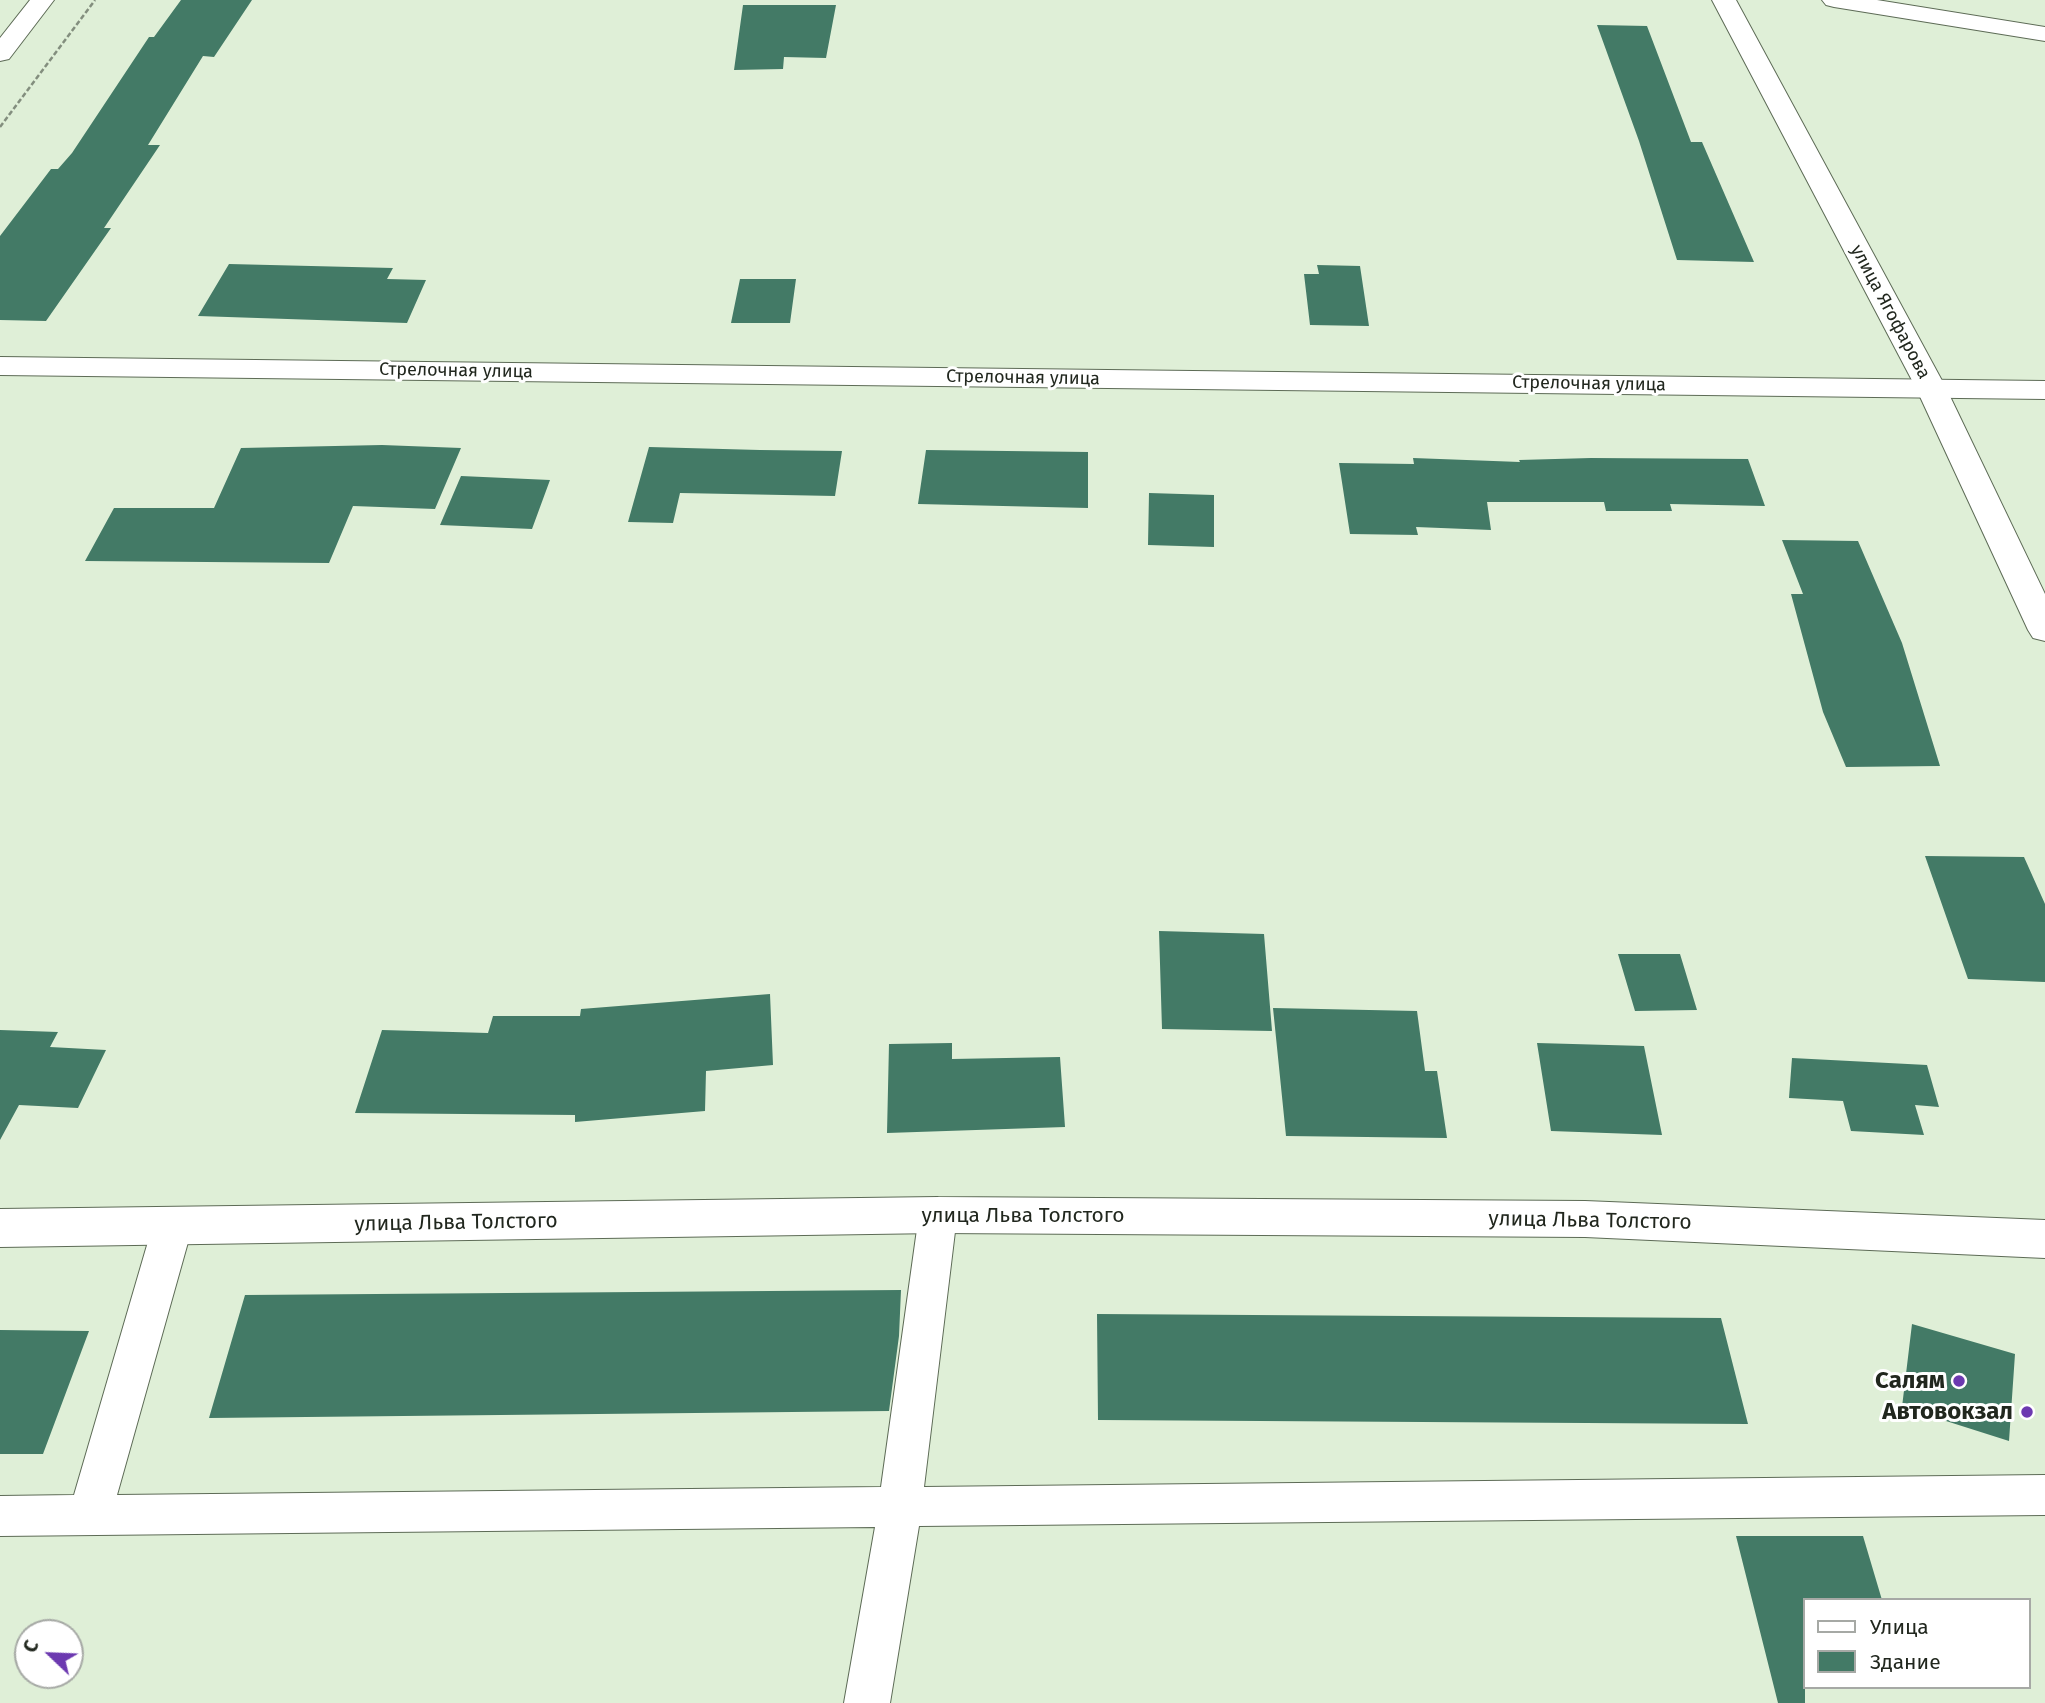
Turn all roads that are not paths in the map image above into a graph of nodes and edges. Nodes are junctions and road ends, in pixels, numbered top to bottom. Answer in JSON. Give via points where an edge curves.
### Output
{"nodes":[{"id":1,"x":42,"y":0,"type":"edge"},
{"id":2,"x":1724,"y":0,"type":"edge"},
{"id":3,"x":1834,"y":0,"type":"edge"},
{"id":4,"x":2045,"y":34,"type":"edge"},
{"id":5,"x":0,"y":54,"type":"edge"},
{"id":6,"x":0,"y":366,"type":"edge"},
{"id":7,"x":1931,"y":388,"type":"junction"},
{"id":8,"x":2045,"y":390,"type":"edge"},
{"id":9,"x":2045,"y":630,"type":"edge"},
{"id":10,"x":938,"y":1215,"type":"junction"},
{"id":11,"x":0,"y":1228,"type":"edge"},
{"id":12,"x":172,"y":1228,"type":"junction"},
{"id":13,"x":2045,"y":1239,"type":"edge"},
{"id":14,"x":2045,"y":1495,"type":"edge"},
{"id":15,"x":900,"y":1507,"type":"junction"},
{"id":16,"x":90,"y":1515,"type":"junction"},
{"id":17,"x":0,"y":1516,"type":"edge"},
{"id":18,"x":867,"y":1703,"type":"edge"}],
"edges":[{"from":1,"to":5,"type":"street"},
{"from":2,"to":7,"type":"street","name":"улица Ягофарова"},
{"from":3,"to":4,"type":"street"},
{"from":6,"to":7,"type":"street","name":"Стрелочная улица"},
{"from":7,"to":8,"type":"street","name":"Стрелочная улица"},
{"from":7,"to":9,"type":"street","name":"улица Ягофарова"},
{"from":10,"to":12,"type":"street","name":"улица Льва Толстого"},
{"from":10,"to":13,"type":"street","name":"улица Льва Толстого","via":[[1585,1219]]},
{"from":10,"to":15,"type":"lane"},
{"from":11,"to":12,"type":"street","name":"улица Льва Толстого"},
{"from":12,"to":16,"type":"lane"},
{"from":14,"to":15,"type":"lane"},
{"from":15,"to":16,"type":"lane"},
{"from":15,"to":18,"type":"lane"},
{"from":16,"to":17,"type":"lane"}]}
